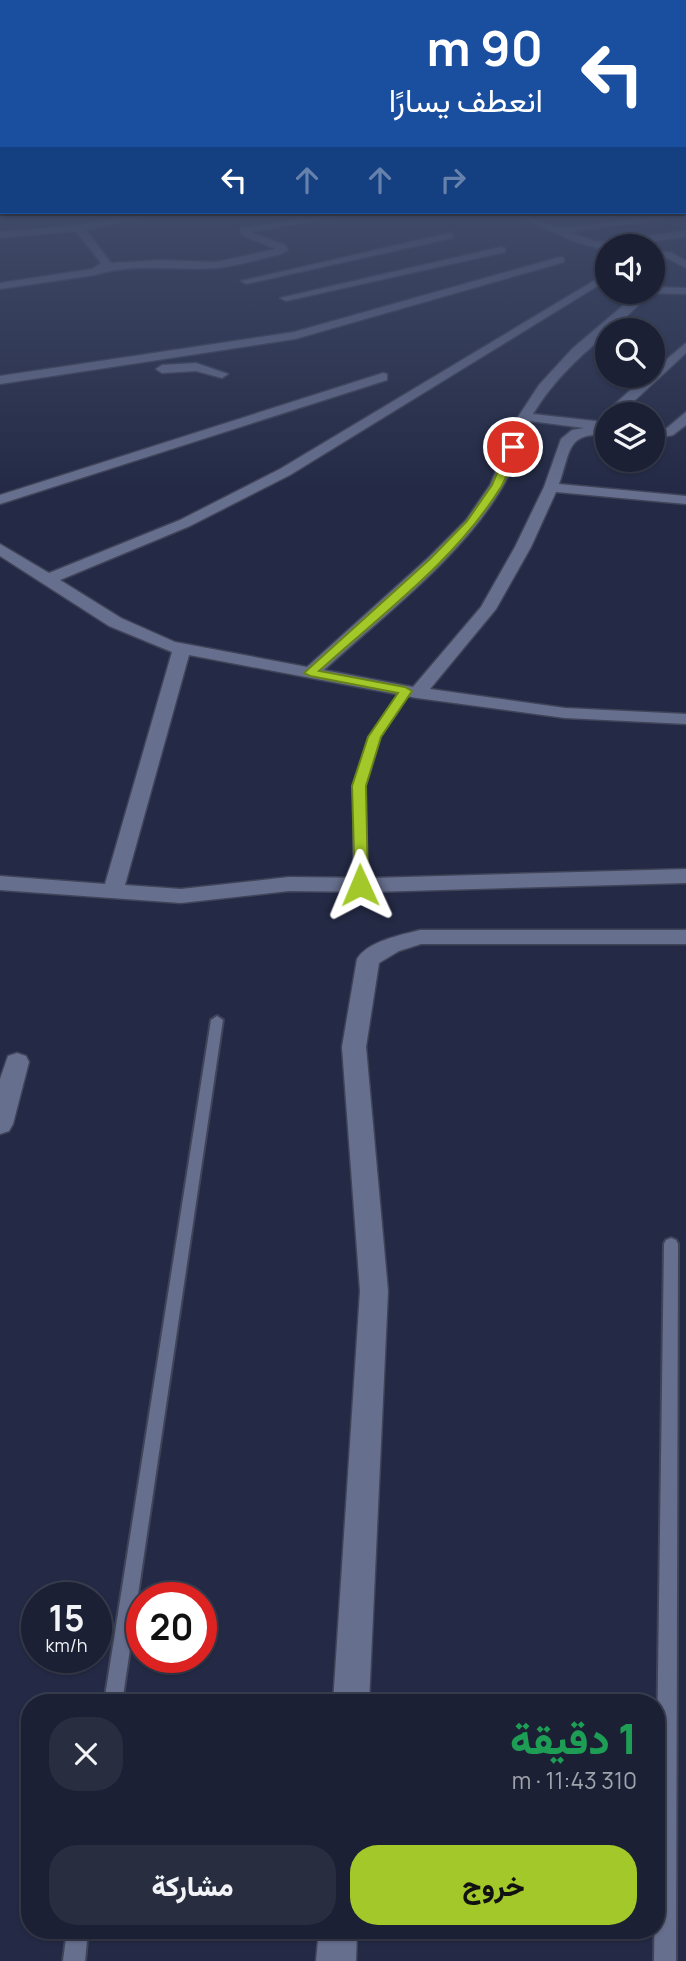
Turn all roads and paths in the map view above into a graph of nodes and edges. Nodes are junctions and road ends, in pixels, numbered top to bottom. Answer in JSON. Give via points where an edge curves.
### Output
{"nodes":[{"id":1,"x":309,"y":308,"type":"edge"},
{"id":2,"x":392,"y":308,"type":"edge"},
{"id":3,"x":555,"y":308,"type":"edge"},
{"id":4,"x":628,"y":308,"type":"edge"},
{"id":5,"x":344,"y":321,"type":"junction"},
{"id":6,"x":686,"y":347,"type":"edge"},
{"id":7,"x":222,"y":374,"type":"dead end"},
{"id":8,"x":383,"y":377,"type":"dead end"},
{"id":9,"x":0,"y":380,"type":"edge"},
{"id":10,"x":0,"y":394,"type":"edge"},
{"id":11,"x":627,"y":402,"type":"edge"},
{"id":12,"x":686,"y":416,"type":"edge"},
{"id":13,"x":525,"y":417,"type":"junction"},
{"id":14,"x":595,"y":423,"type":"edge"},
{"id":15,"x":595,"y":427,"type":"edge"},
{"id":16,"x":670,"y":433,"type":"junction"},
{"id":17,"x":665,"y":434,"type":"edge"},
{"id":18,"x":686,"y":438,"type":"edge"},
{"id":19,"x":551,"y":487,"type":"junction"},
{"id":20,"x":0,"y":500,"type":"edge"},
{"id":21,"x":686,"y":500,"type":"edge"},
{"id":22,"x":0,"y":548,"type":"edge"},
{"id":23,"x":48,"y":579,"type":"junction"},
{"id":24,"x":182,"y":648,"type":"junction"},
{"id":25,"x":310,"y":673,"type":"junction"},
{"id":26,"x":411,"y":692,"type":"junction"},
{"id":27,"x":686,"y":719,"type":"edge"},
{"id":28,"x":686,"y":876,"type":"edge"},
{"id":29,"x":0,"y":883,"type":"edge"},
{"id":30,"x":360,"y":885,"type":"junction"},
{"id":31,"x":113,"y":891,"type":"junction"},
{"id":32,"x":686,"y":937,"type":"edge"},
{"id":33,"x":217,"y":1020,"type":"dead end"},
{"id":34,"x":17,"y":1062,"type":"dead end"},
{"id":35,"x":0,"y":1124,"type":"edge"},
{"id":36,"x":671,"y":1244,"type":"dead end"},
{"id":37,"x":114,"y":1694,"type":"edge"},
{"id":38,"x":352,"y":1694,"type":"edge"},
{"id":39,"x":77,"y":1939,"type":"edge"},
{"id":40,"x":337,"y":1939,"type":"edge"},
{"id":41,"x":74,"y":1961,"type":"edge"},
{"id":42,"x":336,"y":1961,"type":"edge"},
{"id":43,"x":665,"y":1961,"type":"edge"}],
"edges":[{"from":1,"to":5,"type":"street"},
{"from":2,"to":5,"type":"street"},
{"from":3,"to":23,"type":"street","via":[[285,472],[185,523]]},
{"from":4,"to":13,"type":"street","via":[[576,352],[543,388]]},
{"from":5,"to":9,"type":"street","via":[[295,335]]},
{"from":6,"to":11,"type":"street"},
{"from":7,"to":10,"type":"street","via":[[196,367],[175,368]]},
{"from":8,"to":20,"type":"street"},
{"from":12,"to":16,"type":"street"},
{"from":13,"to":14,"type":"street"},
{"from":13,"to":25,"type":"street","via":[[497,485],[471,523]]},
{"from":15,"to":19,"type":"street","via":[[568,439]]},
{"from":16,"to":17,"type":"street"},
{"from":16,"to":18,"type":"street"},
{"from":19,"to":21,"type":"street"},
{"from":19,"to":26,"type":"street","via":[[488,609]]},
{"from":22,"to":23,"type":"street"},
{"from":23,"to":24,"type":"street","via":[[144,637]]},
{"from":24,"to":25,"type":"street"},
{"from":24,"to":31,"type":"street"},
{"from":25,"to":26,"type":"street"},
{"from":26,"to":27,"type":"street","via":[[565,713]]},
{"from":26,"to":30,"type":"lane","via":[[374,737],[359,786]]},
{"from":28,"to":30,"type":"street"},
{"from":29,"to":31,"type":"street"},
{"from":30,"to":31,"type":"street","via":[[289,884],[181,896]]},
{"from":32,"to":38,"type":"street","via":[[420,937],[368,959],[354,1047],[374,1291]]},
{"from":33,"to":37,"type":"lane"},
{"from":34,"to":35,"type":"street"},
{"from":36,"to":43,"type":"lane"},
{"from":39,"to":41,"type":"lane"},
{"from":40,"to":42,"type":"street"}]}
